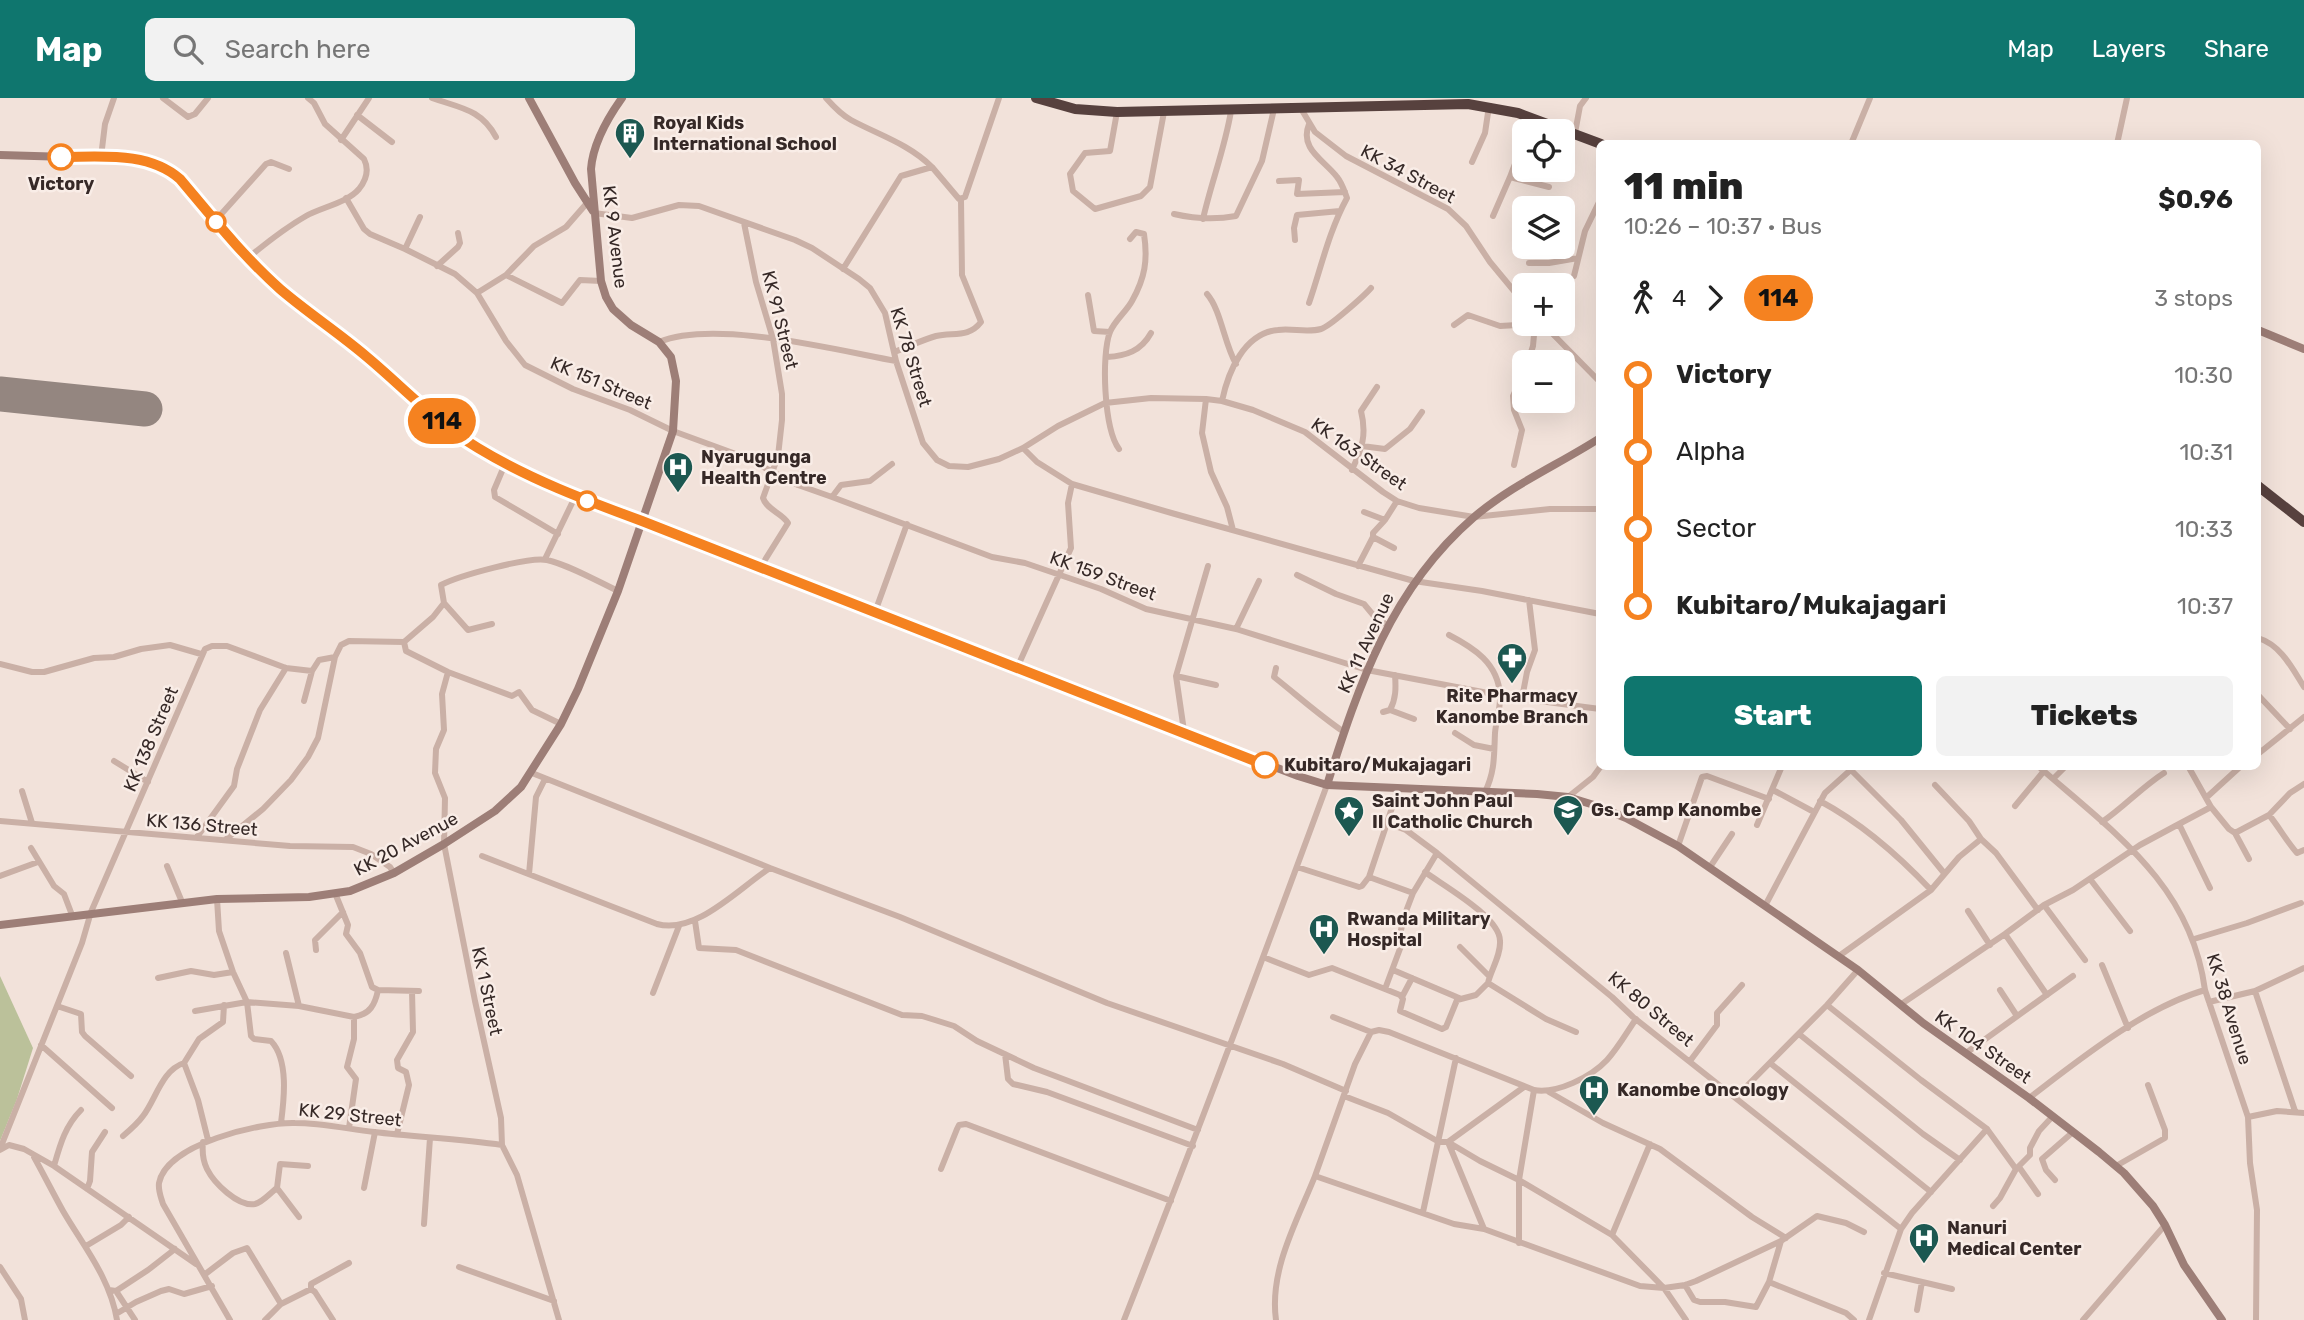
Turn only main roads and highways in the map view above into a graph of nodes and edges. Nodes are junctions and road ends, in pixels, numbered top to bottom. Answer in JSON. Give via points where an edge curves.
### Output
{"nodes":[{"id":1,"x":529,"y":98,"type":"edge"},
{"id":2,"x":622,"y":98,"type":"edge"},
{"id":3,"x":1036,"y":98,"type":"edge"},
{"id":4,"x":1596,"y":142,"type":"edge"},
{"id":5,"x":0,"y":155,"type":"edge"},
{"id":6,"x":594,"y":213,"type":"junction"},
{"id":7,"x":2261,"y":331,"type":"edge"},
{"id":8,"x":2304,"y":349,"type":"edge"},
{"id":9,"x":1596,"y":440,"type":"edge"},
{"id":10,"x":2261,"y":488,"type":"edge"},
{"id":11,"x":642,"y":521,"type":"junction"},
{"id":12,"x":2304,"y":522,"type":"edge"},
{"id":13,"x":1328,"y":785,"type":"junction"},
{"id":14,"x":0,"y":925,"type":"edge"},
{"id":15,"x":2222,"y":1320,"type":"edge"}],
"edges":[{"from":1,"to":6,"type":"main road"},
{"from":2,"to":6,"type":"main road","name":"KK 9 Avenue","via":[[592,156]]},
{"from":3,"to":4,"type":"highway","via":[[1075,109],[1117,112],[1489,106]]},
{"from":5,"to":11,"type":"main road","via":[[102,157],[151,162],[169,169],[248,258],[296,302],[475,447],[575,497]]},
{"from":6,"to":11,"type":"main road","name":"KK 9 Avenue","via":[[606,297],[631,325],[659,342],[675,368],[673,431]]},
{"from":7,"to":8,"type":"main road"},
{"from":9,"to":13,"type":"main road","name":"KK 11 Avenue","via":[[1538,472],[1474,517],[1414,582],[1387,625],[1367,670]]},
{"from":10,"to":12,"type":"highway"},
{"from":11,"to":13,"type":"main road","via":[[1265,765]]},
{"from":11,"to":14,"type":"main road","name":"KK 20 Avenue","via":[[578,689],[532,773],[495,811],[444,844],[394,873],[350,891],[182,902]]},
{"from":13,"to":15,"type":"main road","name":"KK 104 Street","via":[[1568,797],[1626,818],[1678,846],[1839,956],[2116,1166],[2153,1206],[2184,1265]]}]}
